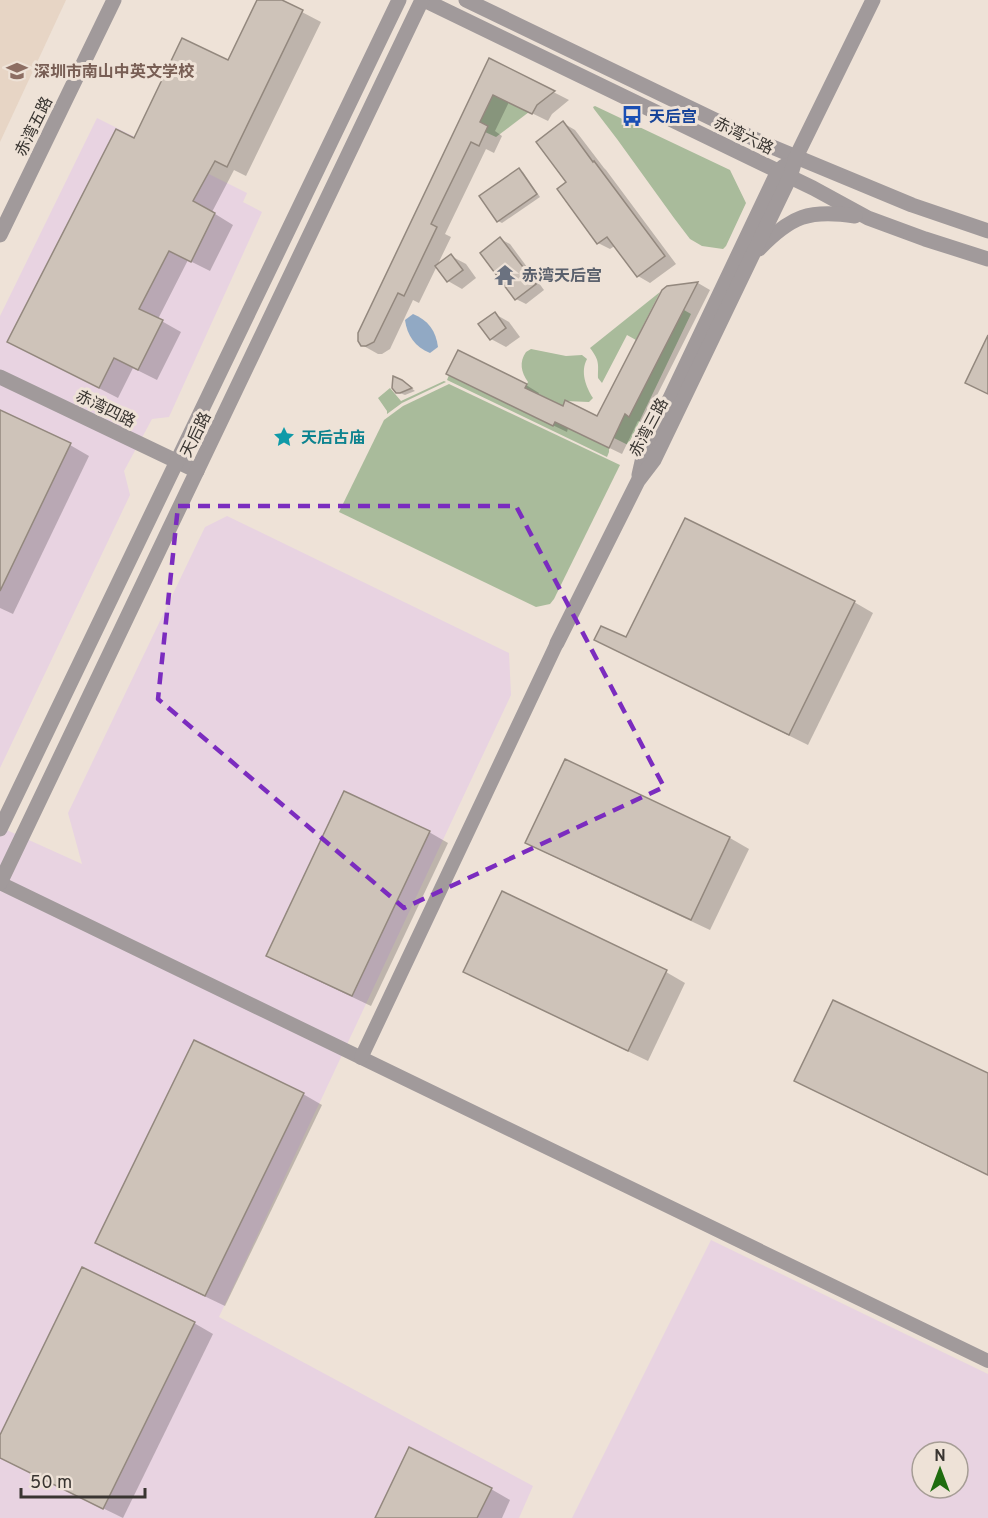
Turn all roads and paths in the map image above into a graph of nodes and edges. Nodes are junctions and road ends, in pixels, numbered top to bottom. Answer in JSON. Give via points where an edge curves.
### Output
{"nodes":[{"id":1,"x":114,"y":0,"type":"edge"},
{"id":2,"x":399,"y":0,"type":"edge"},
{"id":3,"x":423,"y":0,"type":"edge"},
{"id":4,"x":466,"y":0,"type":"edge"},
{"id":5,"x":873,"y":0,"type":"edge"},
{"id":6,"x":796,"y":157,"type":"junction"},
{"id":7,"x":784,"y":174,"type":"junction"},
{"id":8,"x":867,"y":218,"type":"junction"},
{"id":9,"x":988,"y":231,"type":"edge"},
{"id":10,"x":0,"y":235,"type":"edge"},
{"id":11,"x":751,"y":258,"type":"junction"},
{"id":12,"x":988,"y":259,"type":"edge"},
{"id":13,"x":0,"y":377,"type":"edge"},
{"id":14,"x":177,"y":461,"type":"junction"},
{"id":15,"x":197,"y":471,"type":"junction"},
{"id":16,"x":638,"y":481,"type":"junction"},
{"id":17,"x":557,"y":643,"type":"joint"},
{"id":18,"x":0,"y":829,"type":"edge"},
{"id":19,"x":0,"y":883,"type":"edge"},
{"id":20,"x":361,"y":1058,"type":"junction"},
{"id":21,"x":988,"y":1361,"type":"edge"}],
"edges":[{"from":1,"to":10,"type":"street","name":"赤湾五路"},
{"from":2,"to":14,"type":"street","name":"天后路"},
{"from":3,"to":7,"type":"street","name":"赤湾六路"},
{"from":3,"to":15,"type":"street","name":"天后路"},
{"from":4,"to":6,"type":"street","name":"赤湾六路"},
{"from":5,"to":6,"type":"street","name":"赤湾三路"},
{"from":6,"to":7,"type":"street","name":"赤湾三路"},
{"from":6,"to":9,"type":"street","name":"赤湾六路","via":[[903,202]]},
{"from":7,"to":8,"type":"street","name":"赤湾六路"},
{"from":7,"to":11,"type":"street","name":"赤湾三路"},
{"from":7,"to":16,"type":"street","name":"赤湾三路","via":[[644,453]]},
{"from":8,"to":11,"type":"street","via":[[836,213],[803,216],[771,236]]},
{"from":8,"to":12,"type":"street","name":"赤湾六路"},
{"from":11,"to":16,"type":"street","name":"赤湾三路","via":[[654,460]]},
{"from":13,"to":14,"type":"street","name":"赤湾四路"},
{"from":14,"to":15,"type":"street","name":"赤湾四路"},
{"from":14,"to":18,"type":"street","name":"天后路"},
{"from":15,"to":19,"type":"street","name":"天后路"},
{"from":16,"to":17,"type":"street"},
{"from":17,"to":20,"type":"street"},
{"from":19,"to":20,"type":"street"},
{"from":20,"to":21,"type":"street"}]}
